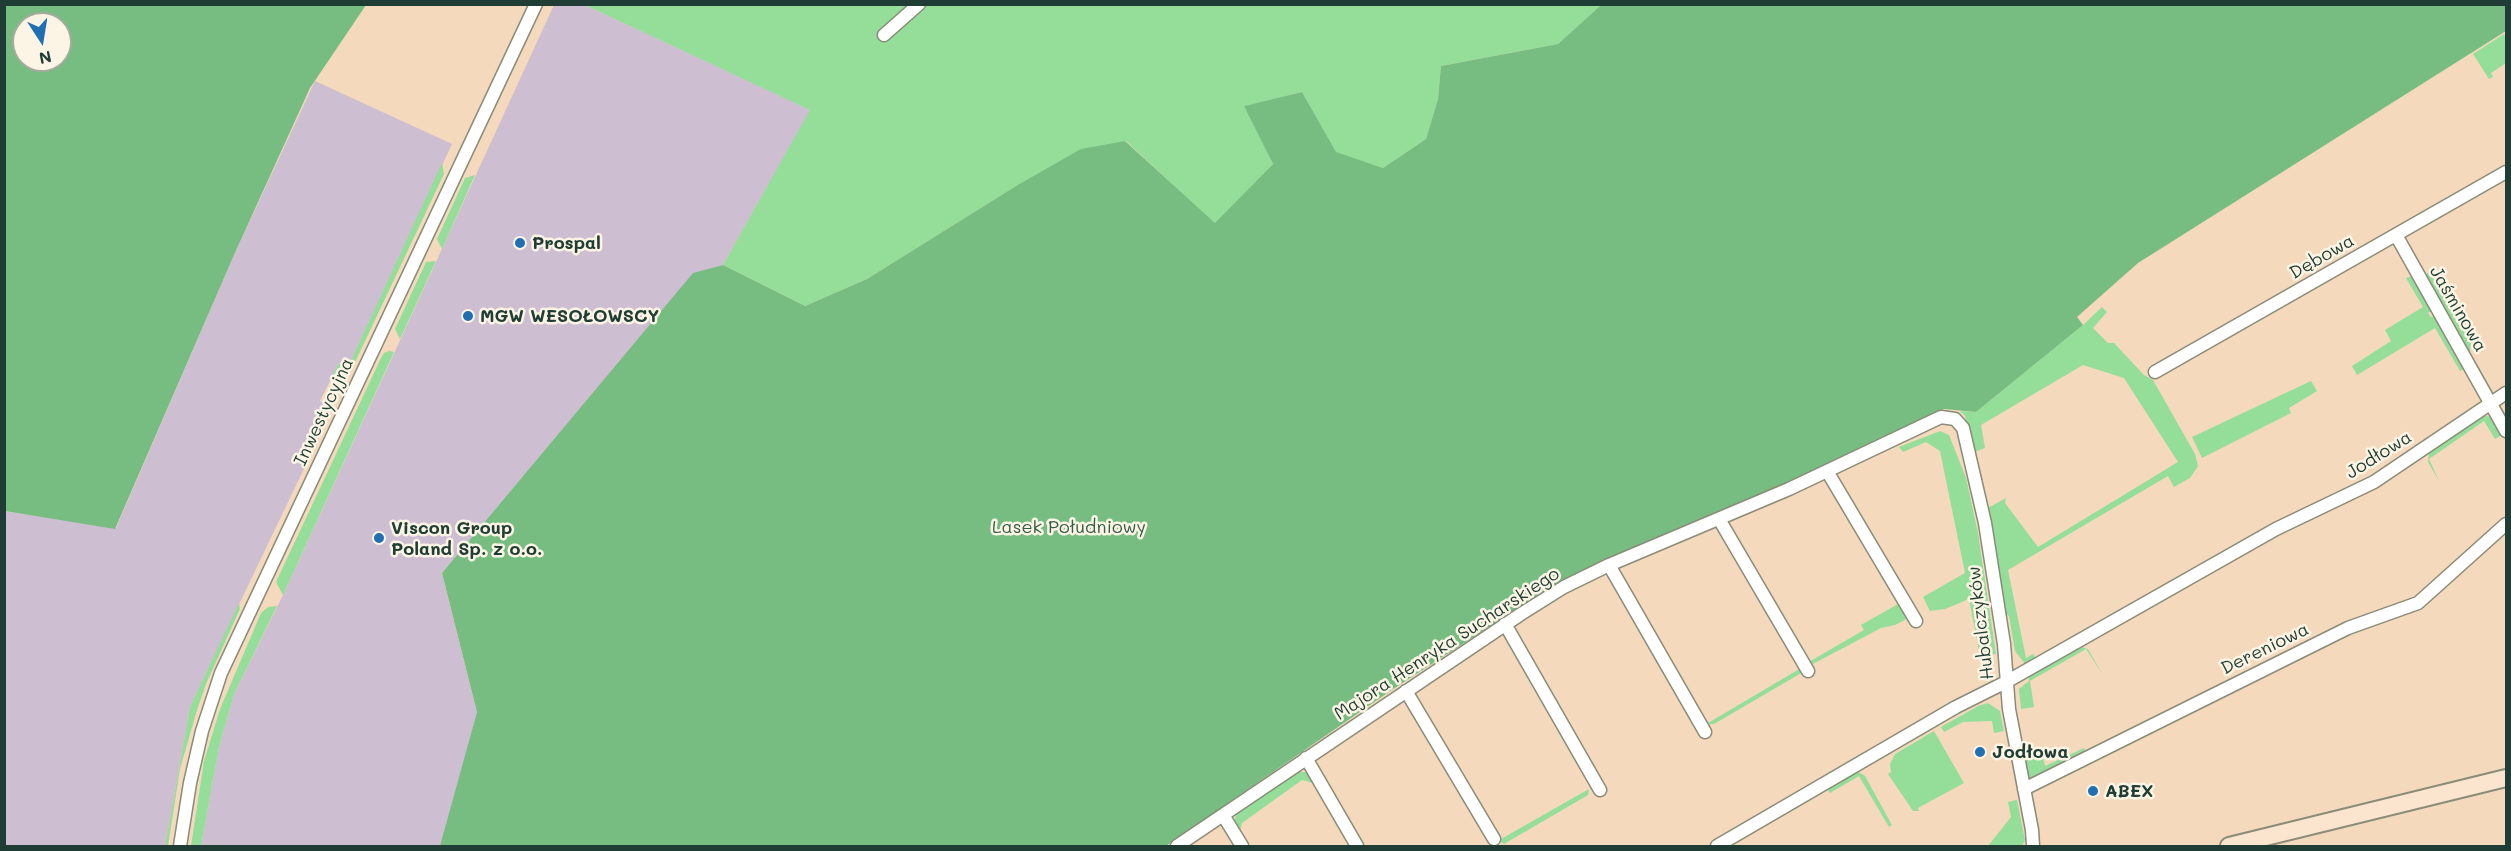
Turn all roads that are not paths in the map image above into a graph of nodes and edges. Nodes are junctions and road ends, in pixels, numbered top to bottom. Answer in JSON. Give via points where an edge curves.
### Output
{"nodes":[{"id":1,"x":536,"y":4,"type":"edge"},
{"id":2,"x":919,"y":4,"type":"edge"},
{"id":3,"x":884,"y":34,"type":"dead end"},
{"id":4,"x":2506,"y":172,"type":"edge"},
{"id":5,"x":2396,"y":236,"type":"junction"},
{"id":6,"x":2155,"y":372,"type":"dead end"},
{"id":7,"x":2506,"y":393,"type":"edge"},
{"id":8,"x":2491,"y":403,"type":"junction"},
{"id":9,"x":1952,"y":418,"type":"joint"},
{"id":10,"x":2506,"y":431,"type":"edge"},
{"id":11,"x":1827,"y":471,"type":"junction"},
{"id":12,"x":1719,"y":519,"type":"junction"},
{"id":13,"x":2506,"y":524,"type":"edge"},
{"id":14,"x":1609,"y":566,"type":"junction"},
{"id":15,"x":1916,"y":621,"type":"dead end"},
{"id":16,"x":1505,"y":624,"type":"junction"},
{"id":17,"x":1808,"y":671,"type":"dead end"},
{"id":18,"x":2006,"y":682,"type":"junction"},
{"id":19,"x":1406,"y":691,"type":"junction"},
{"id":20,"x":1705,"y":732,"type":"dead end"},
{"id":21,"x":1306,"y":758,"type":"junction"},
{"id":22,"x":2506,"y":778,"type":"edge"},
{"id":23,"x":2024,"y":789,"type":"junction"},
{"id":24,"x":1600,"y":790,"type":"dead end"},
{"id":25,"x":1223,"y":815,"type":"junction"},
{"id":26,"x":2032,"y":830,"type":"junction"},
{"id":27,"x":1494,"y":839,"type":"dead end"},
{"id":28,"x":180,"y":846,"type":"edge"},
{"id":29,"x":1177,"y":846,"type":"edge"},
{"id":30,"x":1242,"y":846,"type":"edge"},
{"id":31,"x":1357,"y":846,"type":"edge"},
{"id":32,"x":1717,"y":846,"type":"edge"},
{"id":33,"x":2033,"y":846,"type":"edge"},
{"id":34,"x":2039,"y":846,"type":"edge"},
{"id":35,"x":2229,"y":846,"type":"edge"}],
"edges":[{"from":1,"to":28,"type":"street","name":"Inwestycyjna","via":[[221,673],[202,731]]},
{"from":2,"to":3,"type":"street"},
{"from":4,"to":5,"type":"street","name":"Dębowa"},
{"from":5,"to":6,"type":"street","name":"Dębowa"},
{"from":5,"to":8,"type":"street","name":"Jaśminowa"},
{"from":7,"to":8,"type":"street","name":"Jodłowa"},
{"from":8,"to":10,"type":"street","name":"Jaśminowa"},
{"from":8,"to":18,"type":"street","name":"Jodłowa","via":[[2374,482],[2280,526]]},
{"from":9,"to":11,"type":"street","name":"Majora Henryka Sucharskiego","via":[[1927,422]]},
{"from":9,"to":18,"type":"street","name":"Hubalczyków","via":[[1963,428],[1986,523]]},
{"from":11,"to":12,"type":"street","name":"Majora Henryka Sucharskiego"},
{"from":11,"to":15,"type":"street"},
{"from":12,"to":14,"type":"street","name":"Majora Henryka Sucharskiego"},
{"from":12,"to":17,"type":"street"},
{"from":13,"to":23,"type":"street","name":"Dereniowa","via":[[2418,603],[2348,628]]},
{"from":14,"to":16,"type":"street","name":"Majora Henryka Sucharskiego","via":[[1564,587]]},
{"from":14,"to":20,"type":"street"},
{"from":16,"to":19,"type":"street","name":"Majora Henryka Sucharskiego"},
{"from":16,"to":24,"type":"street"},
{"from":18,"to":23,"type":"street","name":"Hubalczyków"},
{"from":18,"to":32,"type":"street","name":"Jodłowa"},
{"from":19,"to":21,"type":"street","name":"Majora Henryka Sucharskiego"},
{"from":19,"to":27,"type":"street"},
{"from":21,"to":25,"type":"street","name":"Majora Henryka Sucharskiego"},
{"from":21,"to":31,"type":"street"},
{"from":22,"to":35,"type":"main road"},
{"from":23,"to":26,"type":"street","name":"Hubalczyków"},
{"from":25,"to":29,"type":"street","name":"Majora Henryka Sucharskiego"},
{"from":25,"to":30,"type":"street"},
{"from":26,"to":33,"type":"street","name":"Hubalczyków"},
{"from":26,"to":34,"type":"street","name":"Hubalczyków"}]}
